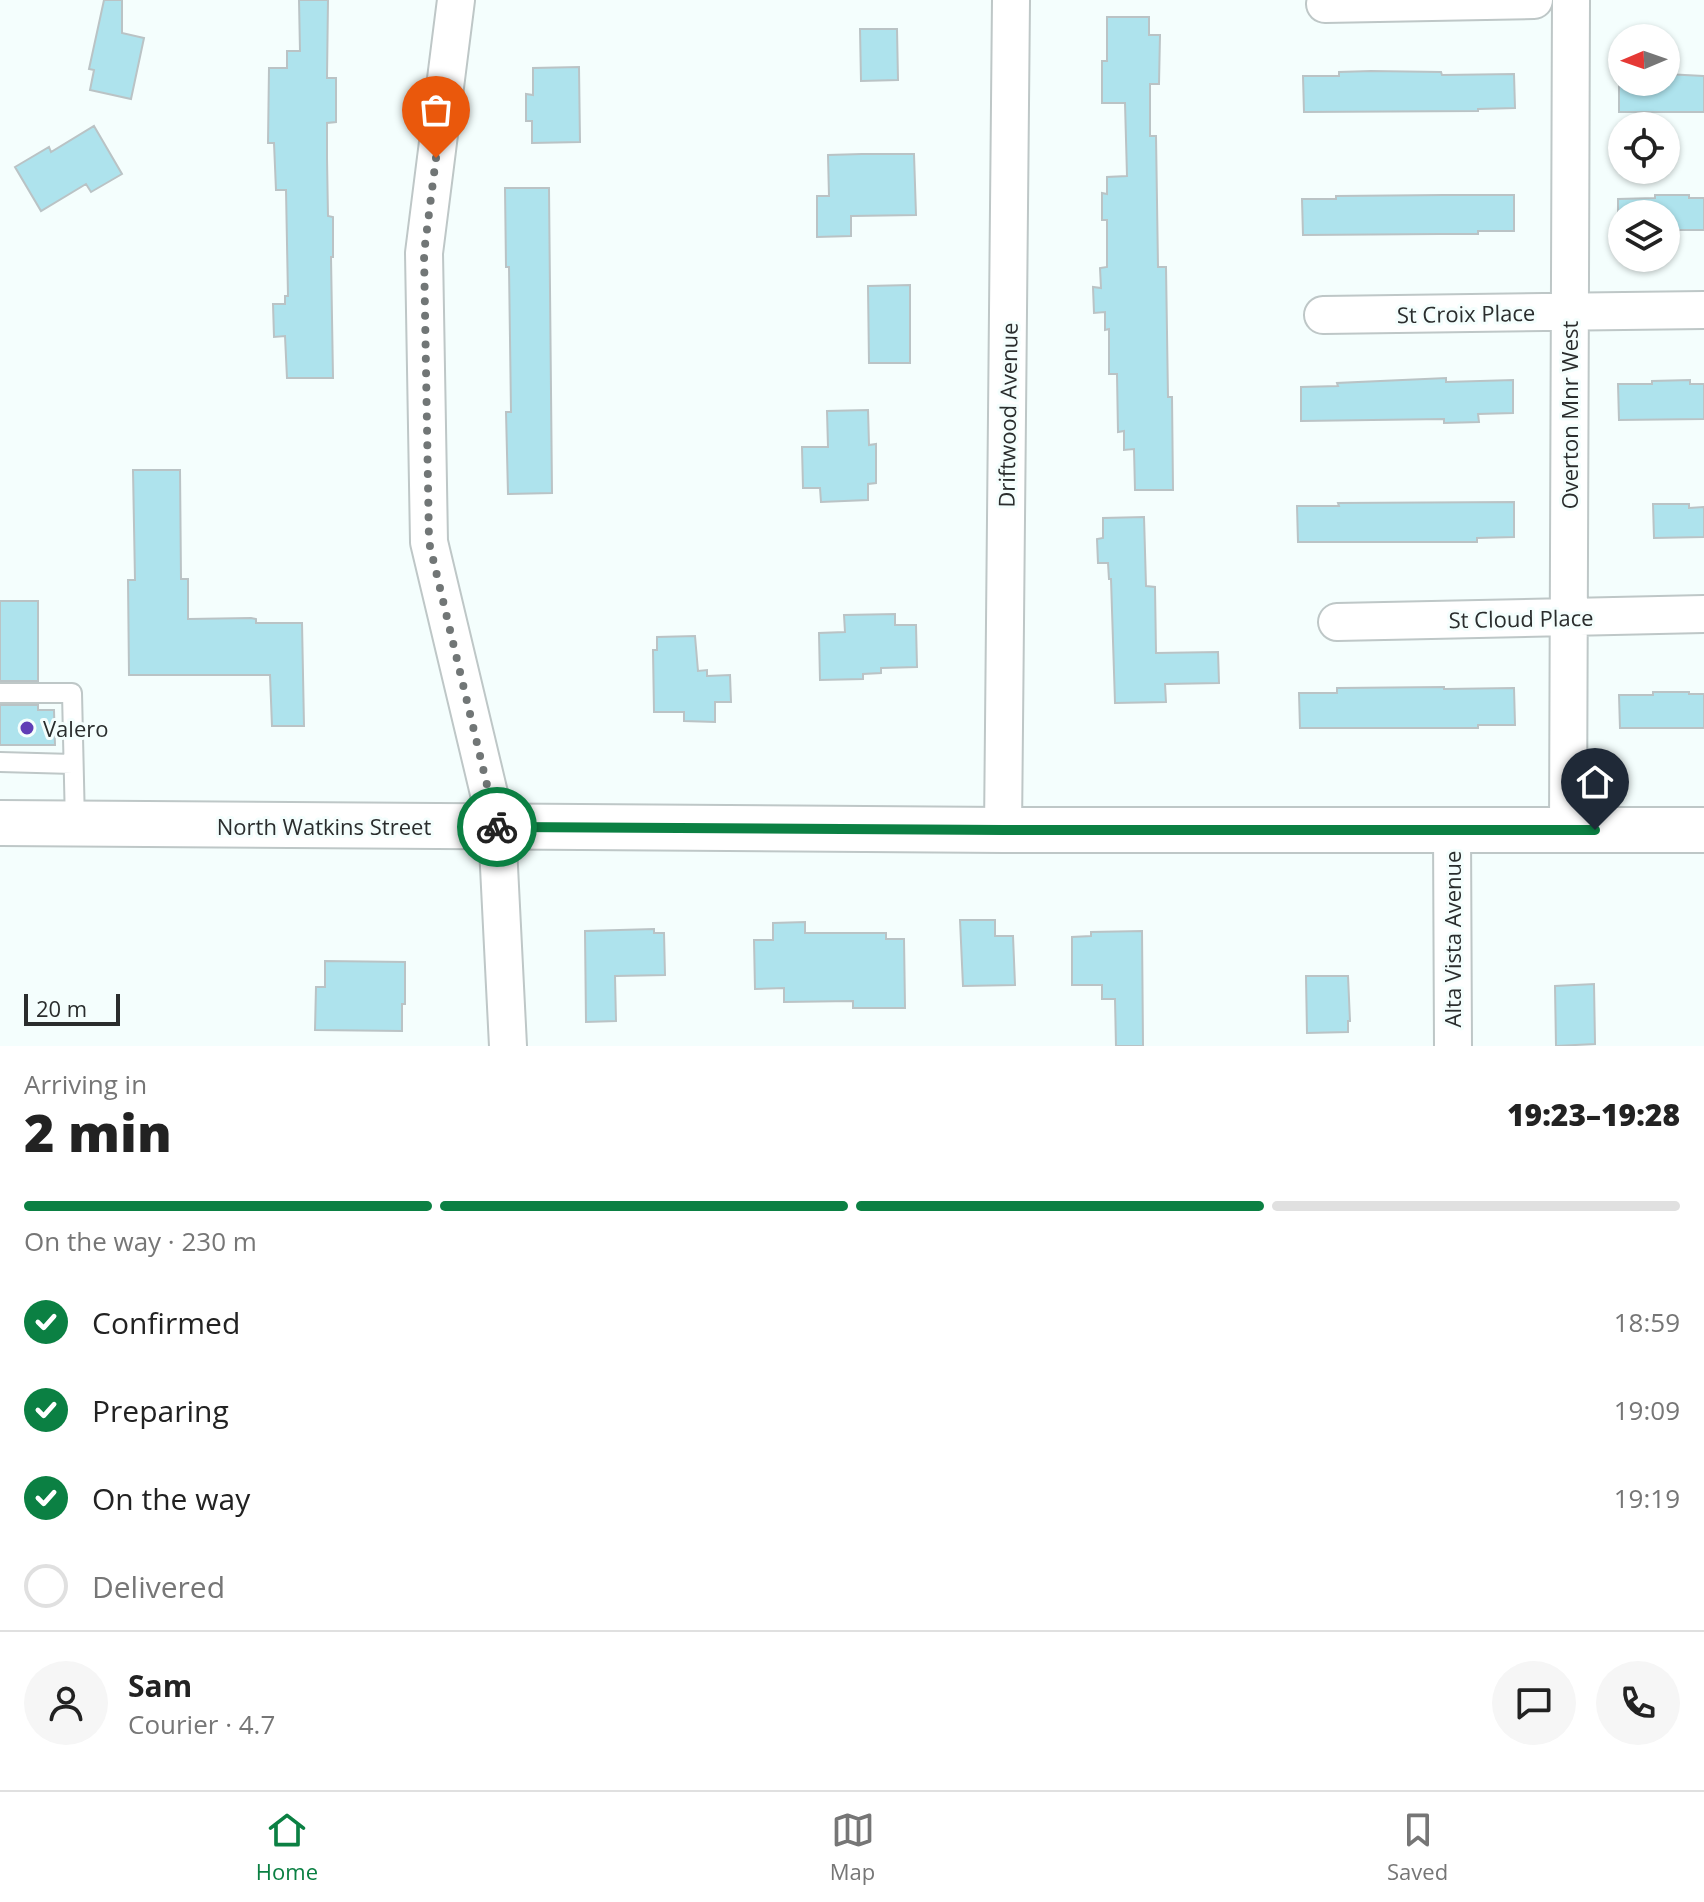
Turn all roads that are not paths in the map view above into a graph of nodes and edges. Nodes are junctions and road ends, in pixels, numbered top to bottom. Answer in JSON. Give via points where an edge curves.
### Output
{"nodes":[{"id":1,"x":456,"y":0,"type":"edge"},
{"id":2,"x":1011,"y":0,"type":"edge"},
{"id":3,"x":1534,"y":0,"type":"edge"},
{"id":4,"x":1571,"y":0,"type":"edge"},
{"id":5,"x":1325,"y":4,"type":"dead end"},
{"id":6,"x":1704,"y":310,"type":"edge"},
{"id":7,"x":1570,"y":312,"type":"junction"},
{"id":8,"x":1323,"y":315,"type":"dead end"},
{"id":9,"x":1704,"y":614,"type":"edge"},
{"id":10,"x":1568,"y":617,"type":"junction"},
{"id":11,"x":1337,"y":622,"type":"dead end"},
{"id":12,"x":0,"y":693,"type":"edge"},
{"id":13,"x":0,"y":762,"type":"edge"},
{"id":14,"x":73,"y":764,"type":"junction"},
{"id":15,"x":0,"y":823,"type":"edge"},
{"id":16,"x":75,"y":824,"type":"junction"},
{"id":17,"x":497,"y":827,"type":"junction"},
{"id":18,"x":1003,"y":830,"type":"junction"},
{"id":19,"x":1704,"y":830,"type":"edge"},
{"id":20,"x":1452,"y":831,"type":"junction"},
{"id":21,"x":1568,"y":831,"type":"junction"},
{"id":22,"x":508,"y":1046,"type":"edge"},
{"id":23,"x":1453,"y":1046,"type":"edge"}],
"edges":[{"from":1,"to":17,"type":"street","via":[[424,253],[429,542]]},
{"from":2,"to":18,"type":"street","name":"Driftwood Avenue"},
{"from":3,"to":5,"type":"street"},
{"from":4,"to":7,"type":"street","name":"Overton Mnr West"},
{"from":6,"to":7,"type":"street","name":"St Croix Place"},
{"from":7,"to":8,"type":"street","name":"St Croix Place"},
{"from":7,"to":10,"type":"street","name":"Overton Mnr West"},
{"from":9,"to":10,"type":"street","name":"St Cloud Place"},
{"from":10,"to":11,"type":"street","name":"St Cloud Place"},
{"from":10,"to":21,"type":"street","name":"Overton Mnr West"},
{"from":12,"to":14,"type":"lane","via":[[22,702],[72,693]]},
{"from":13,"to":14,"type":"lane","via":[[21,754]]},
{"from":14,"to":16,"type":"lane"},
{"from":15,"to":16,"type":"main road","name":"North Watkins Street"},
{"from":16,"to":17,"type":"main road","name":"North Watkins Street"},
{"from":17,"to":18,"type":"main road","name":"North Watkins Street"},
{"from":17,"to":22,"type":"street"},
{"from":18,"to":20,"type":"main road","name":"North Watkins Street"},
{"from":19,"to":21,"type":"main road","name":"North Watkins Street"},
{"from":20,"to":21,"type":"main road","name":"North Watkins Street"},
{"from":20,"to":23,"type":"street","name":"Alta Vista Avenue"}]}
